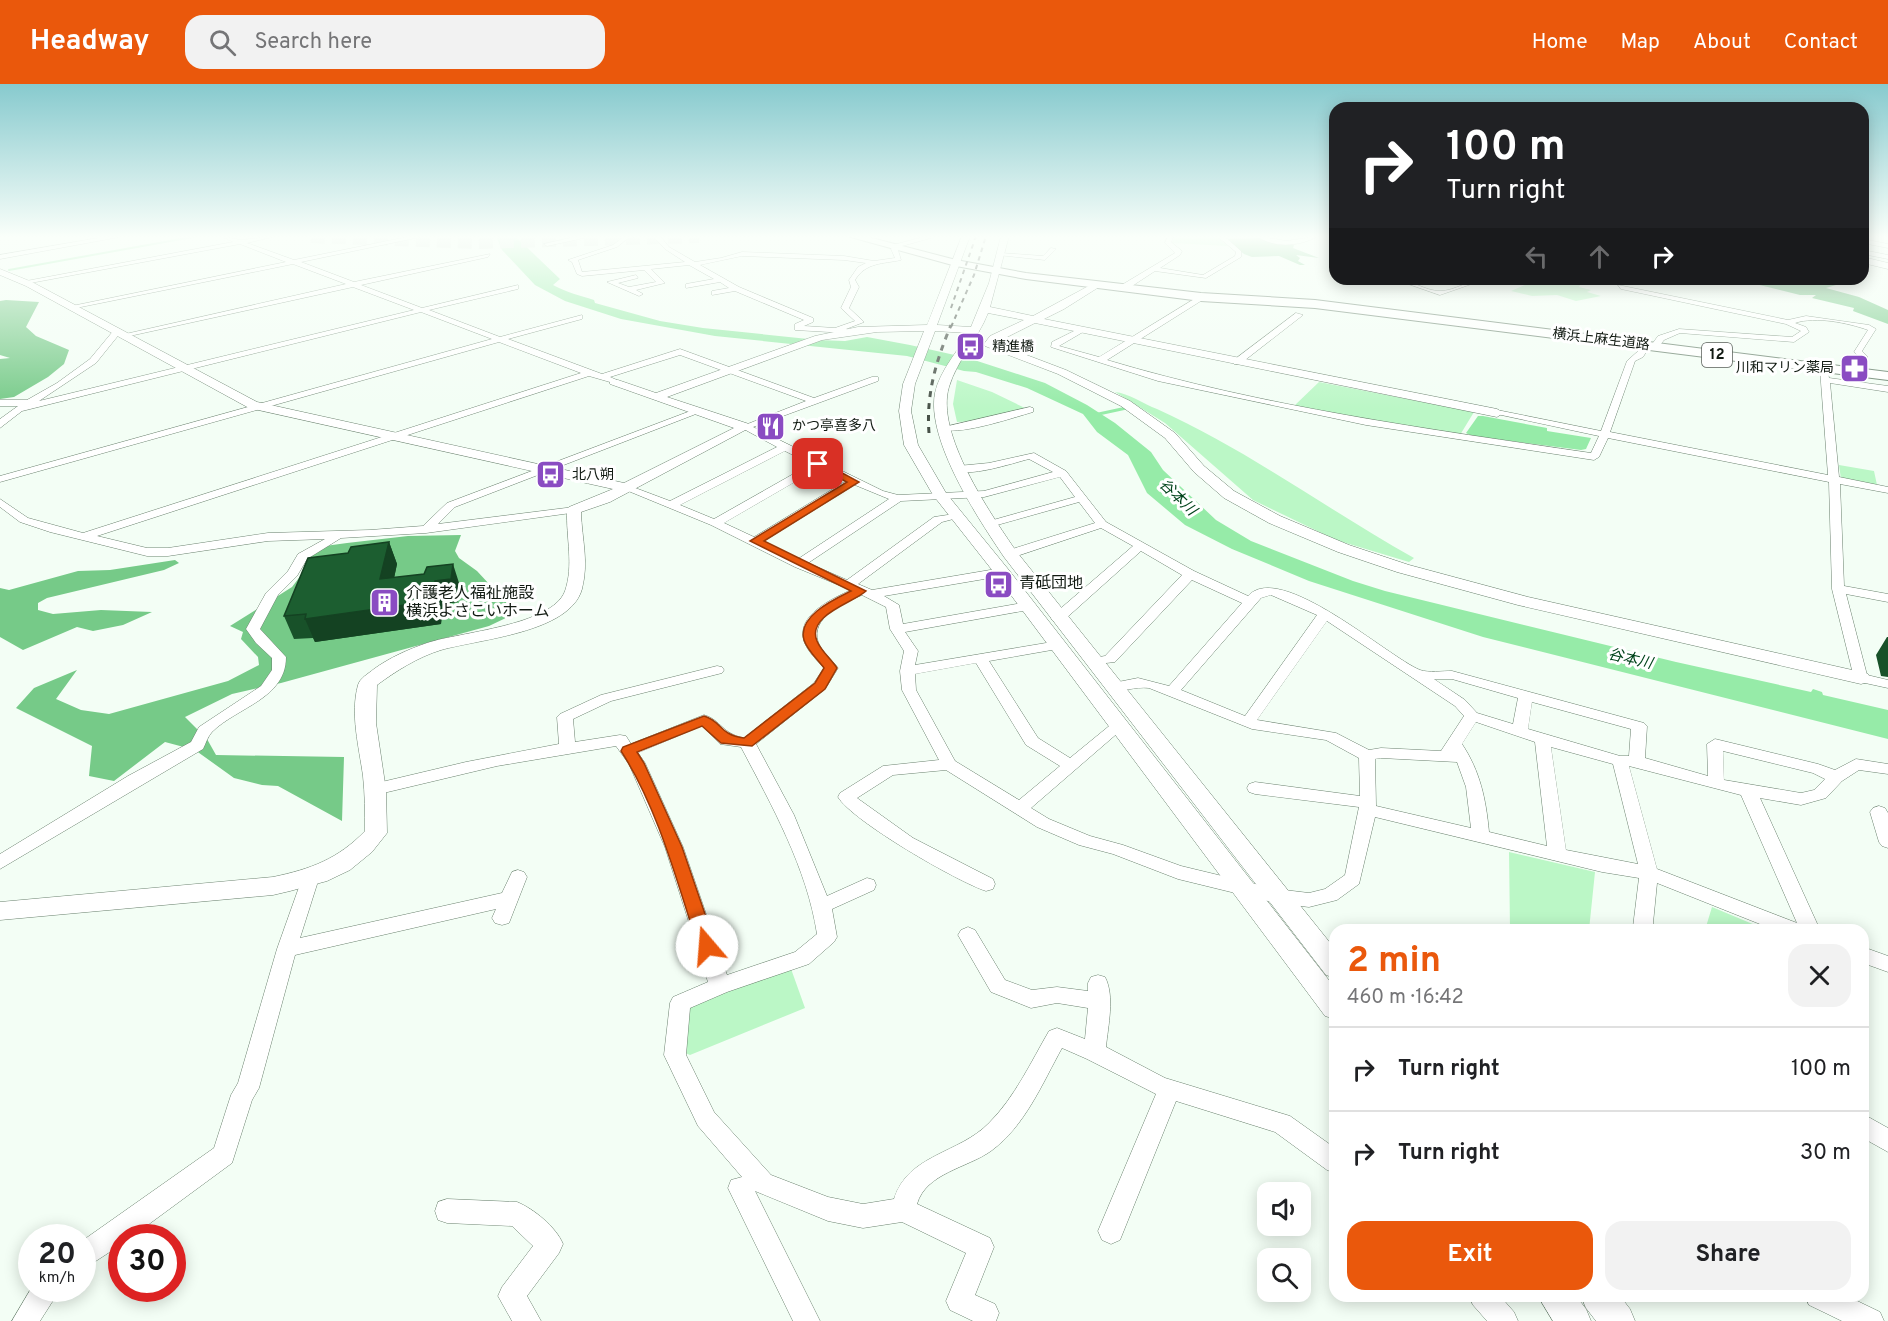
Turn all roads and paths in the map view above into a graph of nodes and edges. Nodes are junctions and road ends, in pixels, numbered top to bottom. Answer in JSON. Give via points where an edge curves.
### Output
{"nodes":[{"id":1,"x":47,"y":294,"type":"edge"},
{"id":2,"x":136,"y":294,"type":"edge"},
{"id":3,"x":308,"y":294,"type":"edge"},
{"id":4,"x":378,"y":294,"type":"edge"},
{"id":5,"x":487,"y":294,"type":"edge"},
{"id":6,"x":747,"y":294,"type":"edge"},
{"id":7,"x":851,"y":294,"type":"edge"},
{"id":8,"x":945,"y":294,"type":"edge"},
{"id":9,"x":989,"y":294,"type":"edge"},
{"id":10,"x":1082,"y":294,"type":"edge"},
{"id":11,"x":1173,"y":294,"type":"edge"},
{"id":12,"x":1653,"y":294,"type":"edge"},
{"id":13,"x":1201,"y":297,"type":"junction"},
{"id":14,"x":71,"y":307,"type":"junction"},
{"id":15,"x":984,"y":309,"type":"junction"},
{"id":16,"x":420,"y":310,"type":"junction"},
{"id":17,"x":1299,"y":315,"type":"dead end"},
{"id":18,"x":579,"y":316,"type":"dead end"},
{"id":19,"x":1034,"y":320,"type":"junction"},
{"id":20,"x":1788,"y":322,"type":"junction"},
{"id":21,"x":932,"y":328,"type":"junction"},
{"id":22,"x":843,"y":330,"type":"junction"},
{"id":23,"x":975,"y":330,"type":"junction"},
{"id":24,"x":1080,"y":330,"type":"junction"},
{"id":25,"x":121,"y":334,"type":"junction"},
{"id":26,"x":500,"y":339,"type":"junction"},
{"id":27,"x":1132,"y":341,"type":"junction"},
{"id":28,"x":1650,"y":346,"type":"junction"},
{"id":29,"x":1099,"y":361,"type":"junction"},
{"id":30,"x":1237,"y":362,"type":"junction"},
{"id":31,"x":183,"y":369,"type":"junction"},
{"id":32,"x":729,"y":370,"type":"junction"},
{"id":33,"x":589,"y":373,"type":"junction"},
{"id":34,"x":1862,"y":373,"type":"junction"},
{"id":35,"x":1825,"y":375,"type":"junction"},
{"id":36,"x":1888,"y":376,"type":"edge"},
{"id":37,"x":602,"y":377,"type":"junction"},
{"id":38,"x":875,"y":380,"type":"dead end"},
{"id":39,"x":614,"y":382,"type":"joint"},
{"id":40,"x":1888,"y":389,"type":"edge"},
{"id":41,"x":656,"y":397,"type":"junction"},
{"id":42,"x":816,"y":402,"type":"junction"},
{"id":43,"x":0,"y":403,"type":"edge"},
{"id":44,"x":29,"y":403,"type":"junction"},
{"id":45,"x":260,"y":407,"type":"junction"},
{"id":46,"x":19,"y":409,"type":"junction"},
{"id":47,"x":1030,"y":410,"type":"dead end"},
{"id":48,"x":696,"y":412,"type":"junction"},
{"id":49,"x":1497,"y":413,"type":"joint"},
{"id":50,"x":0,"y":425,"type":"edge"},
{"id":51,"x":746,"y":427,"type":"junction"},
{"id":52,"x":945,"y":428,"type":"junction"},
{"id":53,"x":1604,"y":434,"type":"junction"},
{"id":54,"x":394,"y":436,"type":"junction"},
{"id":55,"x":784,"y":447,"type":"junction"},
{"id":56,"x":818,"y":464,"type":"junction"},
{"id":57,"x":958,"y":469,"type":"junction"},
{"id":58,"x":544,"y":470,"type":"junction"},
{"id":59,"x":1062,"y":473,"type":"junction"},
{"id":60,"x":0,"y":479,"type":"edge"},
{"id":61,"x":1834,"y":479,"type":"junction"},
{"id":62,"x":854,"y":482,"type":"junction"},
{"id":63,"x":626,"y":488,"type":"junction"},
{"id":64,"x":1888,"y":490,"type":"edge"},
{"id":65,"x":940,"y":495,"type":"junction"},
{"id":66,"x":971,"y":495,"type":"junction"},
{"id":67,"x":898,"y":498,"type":"junction"},
{"id":68,"x":1083,"y":498,"type":"junction"},
{"id":69,"x":0,"y":502,"type":"edge"},
{"id":70,"x":670,"y":506,"type":"junction"},
{"id":71,"x":574,"y":510,"type":"junction"},
{"id":72,"x":957,"y":515,"type":"junction"},
{"id":73,"x":715,"y":523,"type":"junction"},
{"id":74,"x":990,"y":524,"type":"junction"},
{"id":75,"x":1102,"y":524,"type":"junction"},
{"id":76,"x":426,"y":529,"type":"junction"},
{"id":77,"x":341,"y":535,"type":"junction"},
{"id":78,"x":83,"y":537,"type":"junction"},
{"id":79,"x":756,"y":541,"type":"junction"},
{"id":80,"x":1139,"y":547,"type":"junction"},
{"id":81,"x":1006,"y":563,"type":"junction"},
{"id":82,"x":800,"y":564,"type":"junction"},
{"id":83,"x":1190,"y":574,"type":"junction"},
{"id":84,"x":1838,"y":589,"type":"junction"},
{"id":85,"x":860,"y":590,"type":"junction"},
{"id":86,"x":1888,"y":598,"type":"edge"},
{"id":87,"x":1250,"y":602,"type":"junction"},
{"id":88,"x":1028,"y":606,"type":"junction"},
{"id":89,"x":1325,"y":614,"type":"junction"},
{"id":90,"x":1058,"y":618,"type":"junction"},
{"id":91,"x":897,"y":629,"type":"junction"},
{"id":92,"x":1058,"y":645,"type":"junction"},
{"id":93,"x":980,"y":658,"type":"junction"},
{"id":94,"x":1093,"y":662,"type":"junction"},
{"id":95,"x":717,"y":669,"type":"dead end"},
{"id":96,"x":907,"y":671,"type":"junction"},
{"id":97,"x":1418,"y":675,"type":"junction"},
{"id":98,"x":1861,"y":678,"type":"junction"},
{"id":99,"x":1888,"y":684,"type":"edge"},
{"id":100,"x":1113,"y":687,"type":"junction"},
{"id":101,"x":1172,"y":692,"type":"junction"},
{"id":102,"x":1526,"y":695,"type":"junction"},
{"id":103,"x":1472,"y":716,"type":"junction"},
{"id":104,"x":1248,"y":722,"type":"junction"},
{"id":105,"x":1119,"y":725,"type":"junction"},
{"id":106,"x":1520,"y":731,"type":"junction"},
{"id":107,"x":1542,"y":739,"type":"junction"},
{"id":108,"x":747,"y":743,"type":"junction"},
{"id":109,"x":567,"y":747,"type":"junction"},
{"id":110,"x":628,"y":751,"type":"junction"},
{"id":111,"x":1454,"y":752,"type":"junction"},
{"id":112,"x":1367,"y":755,"type":"junction"},
{"id":113,"x":1628,"y":761,"type":"junction"},
{"id":114,"x":950,"y":764,"type":"junction"},
{"id":115,"x":1070,"y":765,"type":"junction"},
{"id":116,"x":1888,"y":768,"type":"edge"},
{"id":117,"x":1836,"y":777,"type":"junction"},
{"id":118,"x":1716,"y":784,"type":"junction"},
{"id":119,"x":1256,"y":788,"type":"dead end"},
{"id":120,"x":375,"y":789,"type":"junction"},
{"id":121,"x":1748,"y":791,"type":"junction"},
{"id":122,"x":1368,"y":807,"type":"junction"},
{"id":123,"x":1019,"y":809,"type":"junction"},
{"id":124,"x":1879,"y":813,"type":"dead end"},
{"id":125,"x":1480,"y":836,"type":"junction"},
{"id":126,"x":1888,"y":842,"type":"edge"},
{"id":127,"x":1557,"y":853,"type":"junction"},
{"id":128,"x":0,"y":862,"type":"edge"},
{"id":129,"x":1649,"y":873,"type":"junction"},
{"id":130,"x":310,"y":878,"type":"junction"},
{"id":131,"x":518,"y":878,"type":"dead end"},
{"id":132,"x":986,"y":884,"type":"dead end"},
{"id":133,"x":867,"y":885,"type":"dead end"},
{"id":134,"x":1243,"y":888,"type":"junction"},
{"id":135,"x":1276,"y":896,"type":"junction"},
{"id":136,"x":508,"y":899,"type":"junction"},
{"id":137,"x":822,"y":906,"type":"junction"},
{"id":138,"x":0,"y":911,"type":"edge"},
{"id":139,"x":502,"y":918,"type":"dead end"},
{"id":140,"x":1643,"y":924,"type":"edge"},
{"id":141,"x":1780,"y":924,"type":"edge"},
{"id":142,"x":1807,"y":924,"type":"edge"},
{"id":143,"x":968,"y":935,"type":"dead end"},
{"id":144,"x":287,"y":949,"type":"junction"},
{"id":145,"x":1869,"y":957,"type":"edge"},
{"id":146,"x":1329,"y":961,"type":"edge"},
{"id":147,"x":1888,"y":964,"type":"edge"},
{"id":148,"x":720,"y":986,"type":"junction"},
{"id":149,"x":1329,"y":1000,"type":"edge"},
{"id":150,"x":1095,"y":1052,"type":"junction"},
{"id":151,"x":1169,"y":1089,"type":"junction"},
{"id":152,"x":1869,"y":1129,"type":"edge"},
{"id":153,"x":1888,"y":1141,"type":"edge"},
{"id":154,"x":1329,"y":1158,"type":"edge"},
{"id":155,"x":740,"y":1188,"type":"dead end"},
{"id":156,"x":903,"y":1210,"type":"junction"},
{"id":157,"x":447,"y":1211,"type":"dead end"},
{"id":158,"x":1111,"y":1232,"type":"dead end"},
{"id":159,"x":96,"y":1247,"type":"edge"},
{"id":160,"x":36,"y":1302,"type":"edge"},
{"id":161,"x":1488,"y":1302,"type":"edge"},
{"id":162,"x":1560,"y":1302,"type":"edge"},
{"id":163,"x":1603,"y":1302,"type":"edge"},
{"id":164,"x":1831,"y":1302,"type":"edge"},
{"id":165,"x":986,"y":1313,"type":"dead end"},
{"id":166,"x":25,"y":1321,"type":"edge"},
{"id":167,"x":528,"y":1321,"type":"edge"},
{"id":168,"x":807,"y":1321,"type":"edge"},
{"id":169,"x":1505,"y":1321,"type":"edge"},
{"id":170,"x":1574,"y":1321,"type":"edge"},
{"id":171,"x":1618,"y":1321,"type":"edge"},
{"id":172,"x":1871,"y":1321,"type":"edge"}],
"edges":[{"from":1,"to":14,"type":"street"},
{"from":2,"to":14,"type":"street"},
{"from":3,"to":25,"type":"street"},
{"from":4,"to":16,"type":"street"},
{"from":5,"to":16,"type":"street"},
{"from":6,"to":22,"type":"street","via":[[810,320],[798,328]]},
{"from":7,"to":22,"type":"street","via":[[845,306],[860,322]]},
{"from":8,"to":21,"type":"street"},
{"from":9,"to":15,"type":"street"},
{"from":10,"to":19,"type":"street"},
{"from":11,"to":13,"type":"main road","name":"横浜上麻生道路","number":"12"},
{"from":12,"to":20,"type":"street"},
{"from":13,"to":27,"type":"street"},
{"from":13,"to":28,"type":"main road","name":"横浜上麻生道路","number":"12","via":[[1315,304]]},
{"from":14,"to":25,"type":"street"},
{"from":15,"to":19,"type":"street"},
{"from":15,"to":23,"type":"street"},
{"from":16,"to":26,"type":"street"},
{"from":16,"to":31,"type":"street"},
{"from":17,"to":30,"type":"street"},
{"from":18,"to":26,"type":"street"},
{"from":19,"to":24,"type":"street"},
{"from":19,"to":98,"type":"street","via":[[989,344],[1083,381],[1145,417],[1176,441],[1214,484],[1288,526],[1350,551],[1437,578],[1584,616]]},
{"from":20,"to":28,"type":"street","via":[[1803,329],[1803,335],[1794,340],[1679,331]]},
{"from":20,"to":34,"type":"street","via":[[1804,318],[1860,323],[1872,329],[1858,348],[1863,356]]},
{"from":21,"to":22,"type":"street"},
{"from":21,"to":23,"type":"street"},
{"from":21,"to":65,"type":"street","via":[[906,398],[906,423],[914,452]]},
{"from":22,"to":32,"type":"street"},
{"from":23,"to":52,"type":"street","via":[[941,394]]},
{"from":24,"to":27,"type":"street"},
{"from":24,"to":29,"type":"street","via":[[1054,344],[1055,347]]},
{"from":25,"to":31,"type":"street"},
{"from":25,"to":44,"type":"street","via":[[101,354]]},
{"from":26,"to":33,"type":"street"},
{"from":26,"to":45,"type":"street"},
{"from":27,"to":29,"type":"street"},
{"from":27,"to":30,"type":"street"},
{"from":28,"to":35,"type":"main road","name":"横浜上麻生道路","number":"12"},
{"from":28,"to":53,"type":"street","via":[[1631,361]]},
{"from":29,"to":53,"type":"street","via":[[1209,389],[1431,434],[1594,457]]},
{"from":30,"to":49,"type":"street"},
{"from":31,"to":45,"type":"street"},
{"from":31,"to":46,"type":"street"},
{"from":32,"to":37,"type":"street","via":[[680,352]]},
{"from":32,"to":41,"type":"street"},
{"from":32,"to":42,"type":"street"},
{"from":33,"to":37,"type":"street"},
{"from":33,"to":54,"type":"street"},
{"from":34,"to":35,"type":"main road","name":"横浜上麻生道路","number":"12"},
{"from":34,"to":36,"type":"main road","name":"横浜上麻生道路","number":"12"},
{"from":35,"to":40,"type":"street"},
{"from":35,"to":61,"type":"street"},
{"from":37,"to":39,"type":"street"},
{"from":38,"to":42,"type":"street"},
{"from":39,"to":41,"type":"street"},
{"from":41,"to":48,"type":"street"},
{"from":42,"to":51,"type":"street"},
{"from":43,"to":44,"type":"street"},
{"from":44,"to":46,"type":"street"},
{"from":45,"to":54,"type":"street"},
{"from":45,"to":60,"type":"street"},
{"from":46,"to":50,"type":"street"},
{"from":47,"to":52,"type":"street"},
{"from":48,"to":51,"type":"street"},
{"from":48,"to":58,"type":"street"},
{"from":49,"to":53,"type":"street"},
{"from":51,"to":55,"type":"street"},
{"from":51,"to":63,"type":"street"},
{"from":52,"to":57,"type":"street"},
{"from":53,"to":61,"type":"street"},
{"from":54,"to":58,"type":"street"},
{"from":54,"to":78,"type":"street"},
{"from":55,"to":56,"type":"street"},
{"from":55,"to":70,"type":"street"},
{"from":56,"to":62,"type":"street"},
{"from":56,"to":73,"type":"street"},
{"from":57,"to":59,"type":"street","via":[[1030,455]]},
{"from":57,"to":66,"type":"street"},
{"from":58,"to":63,"type":"street"},
{"from":58,"to":76,"type":"street","via":[[452,505]]},
{"from":59,"to":66,"type":"street","via":[[997,492]]},
{"from":59,"to":68,"type":"street"},
{"from":61,"to":64,"type":"street"},
{"from":61,"to":84,"type":"street"},
{"from":62,"to":67,"type":"street"},
{"from":62,"to":79,"type":"street"},
{"from":63,"to":70,"type":"street"},
{"from":63,"to":71,"type":"street"},
{"from":65,"to":66,"type":"street"},
{"from":65,"to":67,"type":"street"},
{"from":65,"to":72,"type":"street"},
{"from":66,"to":74,"type":"street"},
{"from":67,"to":82,"type":"street"},
{"from":68,"to":74,"type":"street"},
{"from":68,"to":75,"type":"street"},
{"from":69,"to":78,"type":"street","via":[[24,520]]},
{"from":70,"to":73,"type":"street"},
{"from":71,"to":76,"type":"street"},
{"from":71,"to":120,"type":"street","via":[[573,538],[579,561],[573,591],[552,615],[433,647],[389,667],[368,682],[364,701]]},
{"from":72,"to":81,"type":"street"},
{"from":72,"to":85,"type":"street","via":[[938,519]]},
{"from":73,"to":79,"type":"street"},
{"from":74,"to":81,"type":"street"},
{"from":75,"to":80,"type":"street"},
{"from":75,"to":81,"type":"street"},
{"from":76,"to":77,"type":"street"},
{"from":77,"to":78,"type":"street","via":[[268,537],[168,552],[147,552]]},
{"from":77,"to":128,"type":"street","via":[[302,557],[294,573],[272,593],[253,629],[279,657],[279,670],[266,689],[204,730],[197,745]]},
{"from":79,"to":82,"type":"street"},
{"from":80,"to":83,"type":"street"},
{"from":80,"to":90,"type":"street"},
{"from":81,"to":85,"type":"street"},
{"from":81,"to":88,"type":"street"},
{"from":81,"to":90,"type":"street"},
{"from":82,"to":85,"type":"street"},
{"from":83,"to":87,"type":"street"},
{"from":83,"to":94,"type":"street","via":[[1110,660]]},
{"from":84,"to":86,"type":"street"},
{"from":84,"to":98,"type":"street"},
{"from":85,"to":91,"type":"street","via":[[892,605]]},
{"from":85,"to":108,"type":"street","via":[[826,607],[814,623],[811,642],[831,668],[820,686]]},
{"from":87,"to":89,"type":"street","via":[[1256,595],[1272,591]]},
{"from":87,"to":101,"type":"street"},
{"from":88,"to":91,"type":"street"},
{"from":88,"to":92,"type":"street"},
{"from":89,"to":97,"type":"street"},
{"from":89,"to":104,"type":"street"},
{"from":90,"to":94,"type":"street"},
{"from":91,"to":96,"type":"street","via":[[911,651]]},
{"from":92,"to":93,"type":"street"},
{"from":92,"to":105,"type":"street"},
{"from":93,"to":96,"type":"street"},
{"from":93,"to":115,"type":"street","via":[[1032,741]]},
{"from":94,"to":100,"type":"street"},
{"from":95,"to":109,"type":"street","via":[[606,698],[566,717]]},
{"from":96,"to":114,"type":"street","via":[[909,690]]},
{"from":97,"to":102,"type":"street","via":[[1452,675]]},
{"from":97,"to":103,"type":"street","via":[[1460,703]]},
{"from":98,"to":99,"type":"street"},
{"from":100,"to":101,"type":"street","via":[[1138,682]]},
{"from":100,"to":135,"type":"street"},
{"from":101,"to":104,"type":"street"},
{"from":102,"to":106,"type":"street"},
{"from":102,"to":113,"type":"street","via":[[1639,726]]},
{"from":103,"to":106,"type":"street"},
{"from":103,"to":111,"type":"street"},
{"from":104,"to":112,"type":"street","via":[[1330,736]]},
{"from":105,"to":115,"type":"street"},
{"from":105,"to":134,"type":"street"},
{"from":106,"to":107,"type":"street"},
{"from":107,"to":113,"type":"street"},
{"from":107,"to":127,"type":"street"},
{"from":108,"to":110,"type":"street","via":[[726,740],[704,720]]},
{"from":108,"to":137,"type":"street","via":[[785,815]]},
{"from":109,"to":110,"type":"street","via":[[620,740]]},
{"from":109,"to":120,"type":"street"},
{"from":110,"to":148,"type":"street","via":[[674,847]]},
{"from":111,"to":112,"type":"street"},
{"from":111,"to":125,"type":"street","via":[[1477,790]]},
{"from":112,"to":122,"type":"street","via":[[1371,782]]},
{"from":113,"to":118,"type":"street"},
{"from":113,"to":129,"type":"street"},
{"from":114,"to":123,"type":"street"},
{"from":114,"to":132,"type":"street","via":[[889,770],[846,797],[907,842]]},
{"from":115,"to":123,"type":"street"},
{"from":116,"to":117,"type":"street","via":[[1856,764]]},
{"from":117,"to":118,"type":"street","via":[[1715,744]]},
{"from":117,"to":121,"type":"street","via":[[1820,794],[1801,799]]},
{"from":118,"to":121,"type":"street"},
{"from":119,"to":122,"type":"street"},
{"from":120,"to":130,"type":"street","via":[[376,833],[343,865]]},
{"from":121,"to":142,"type":"street"},
{"from":122,"to":125,"type":"street"},
{"from":122,"to":135,"type":"street","via":[[1353,879],[1330,894],[1309,900]]},
{"from":123,"to":134,"type":"street","via":[[1084,841],[1178,872]]},
{"from":124,"to":126,"type":"street"},
{"from":125,"to":127,"type":"street"},
{"from":127,"to":129,"type":"street"},
{"from":129,"to":140,"type":"street"},
{"from":129,"to":141,"type":"street"},
{"from":130,"to":138,"type":"street","via":[[273,886]]},
{"from":130,"to":144,"type":"street"},
{"from":131,"to":136,"type":"street"},
{"from":133,"to":137,"type":"street"},
{"from":134,"to":135,"type":"street"},
{"from":134,"to":149,"type":"street"},
{"from":135,"to":146,"type":"street"},
{"from":136,"to":139,"type":"street"},
{"from":136,"to":144,"type":"street"},
{"from":137,"to":148,"type":"street","via":[[827,937],[802,958]]},
{"from":143,"to":150,"type":"street","via":[[998,986],[1031,999],[1098,992]]},
{"from":144,"to":159,"type":"street","via":[[248,1088],[242,1095],[224,1155]]},
{"from":145,"to":147,"type":"street"},
{"from":148,"to":156,"type":"street","via":[[680,1003],[675,1055],[706,1119],[763,1183],[828,1209],[852,1214]]},
{"from":150,"to":151,"type":"street"},
{"from":150,"to":156,"type":"street","via":[[1056,1037],[1006,1122],[982,1143],[933,1166],[906,1194]]},
{"from":151,"to":154,"type":"street","via":[[1282,1124]]},
{"from":151,"to":158,"type":"street"},
{"from":152,"to":153,"type":"street"},
{"from":155,"to":168,"type":"street"},
{"from":156,"to":165,"type":"street","via":[[981,1247],[959,1301]]},
{"from":157,"to":167,"type":"street","via":[[517,1214],[550,1244],[511,1296]]},
{"from":160,"to":166,"type":"street"},
{"from":161,"to":169,"type":"street"},
{"from":162,"to":170,"type":"street"},
{"from":163,"to":171,"type":"street"},
{"from":164,"to":172,"type":"street"}]}
